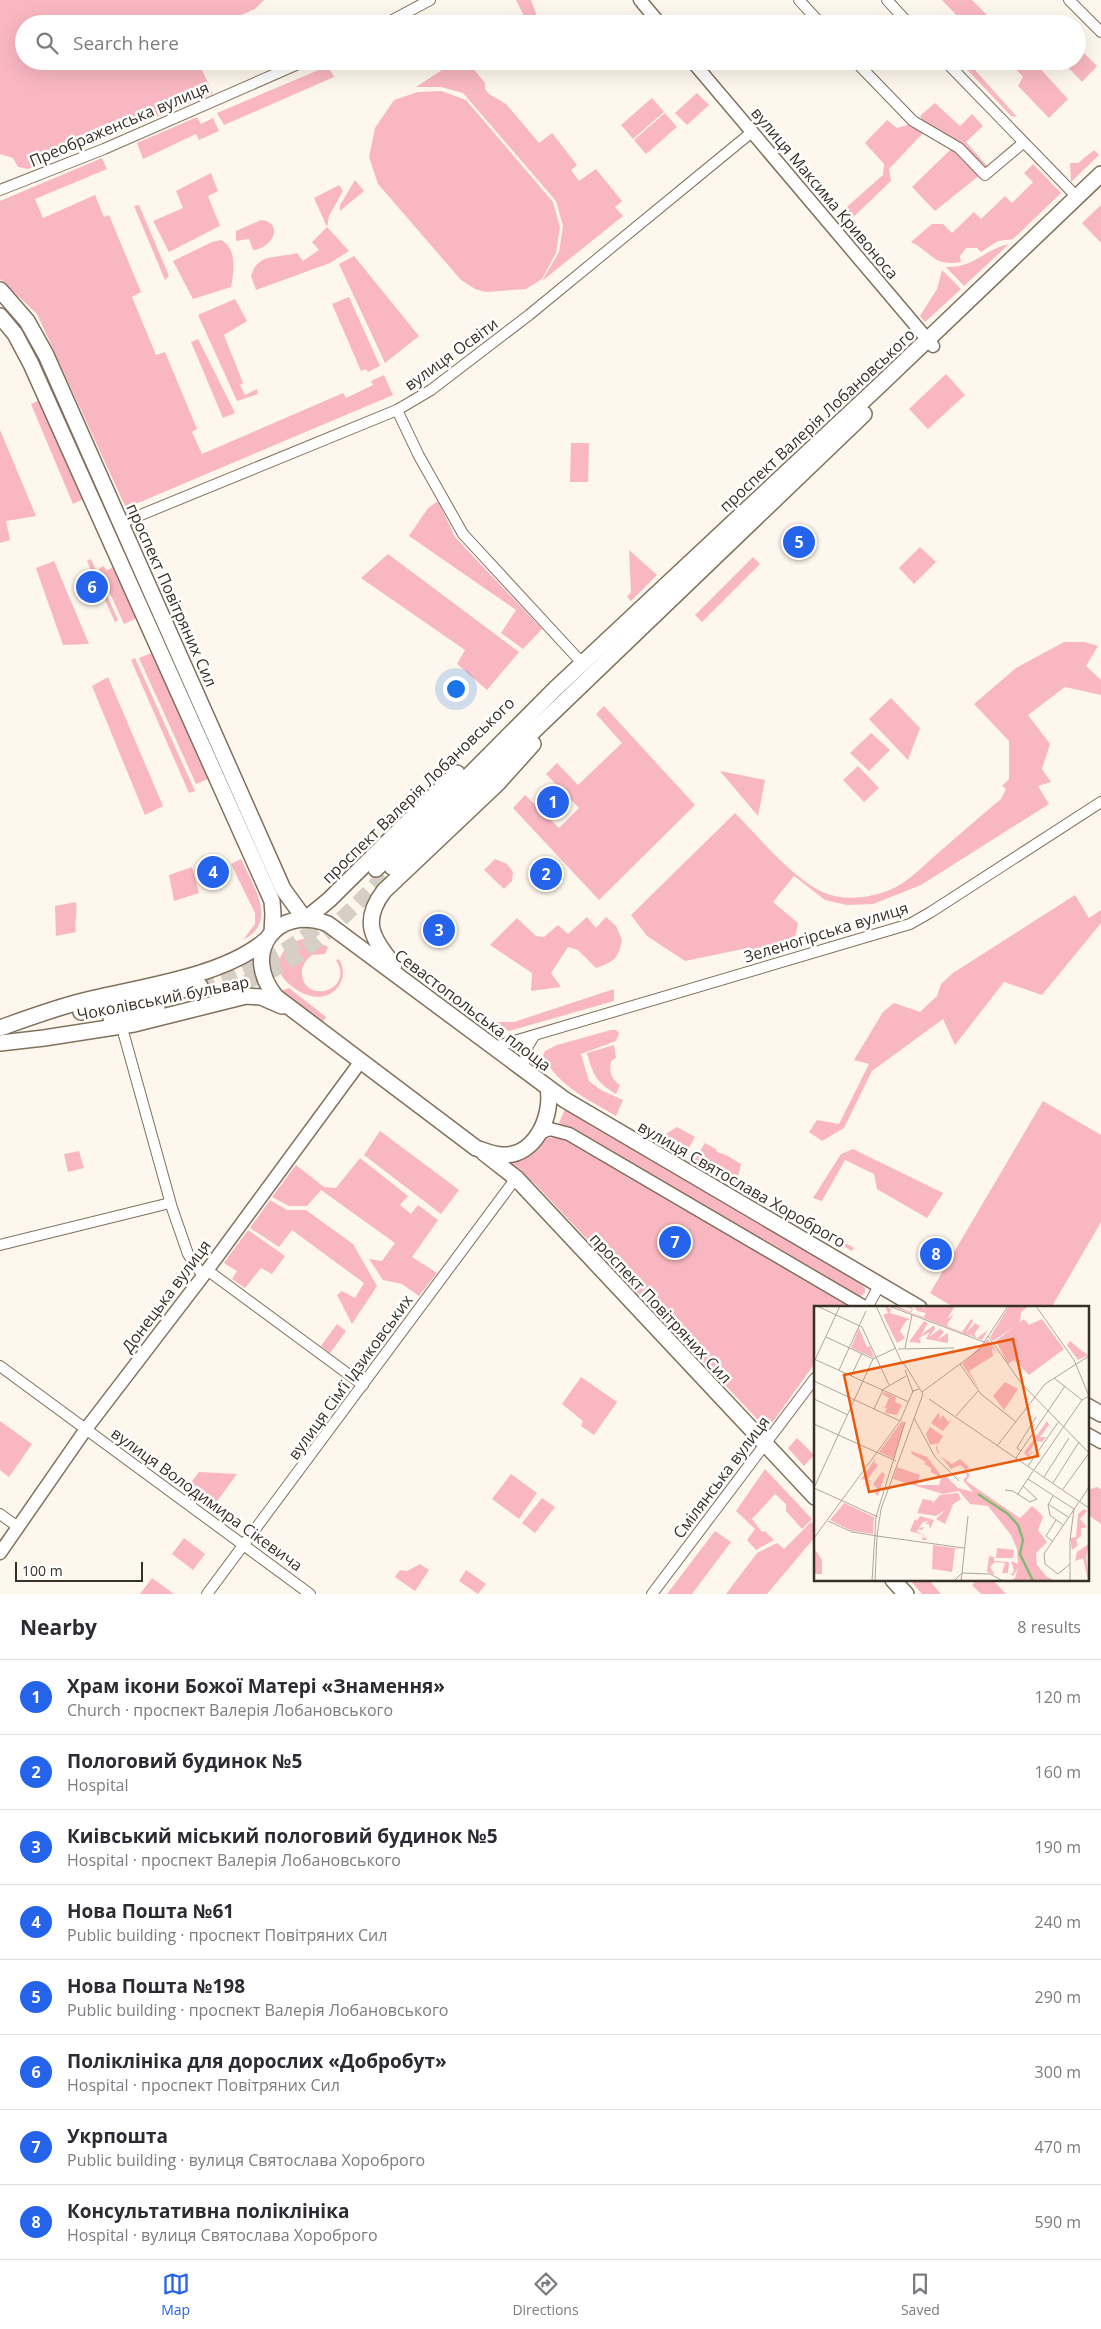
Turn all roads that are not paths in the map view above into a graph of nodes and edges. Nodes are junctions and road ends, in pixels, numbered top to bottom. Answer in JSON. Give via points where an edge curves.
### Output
{"nodes":[{"id":1,"x":430,"y":0,"type":"edge"},
{"id":2,"x":640,"y":0,"type":"edge"},
{"id":3,"x":799,"y":0,"type":"edge"},
{"id":4,"x":887,"y":0,"type":"edge"},
{"id":5,"x":1069,"y":0,"type":"edge"},
{"id":6,"x":402,"y":15,"type":"edge"},
{"id":7,"x":652,"y":15,"type":"edge"},
{"id":8,"x":813,"y":15,"type":"edge"},
{"id":9,"x":901,"y":15,"type":"edge"},
{"id":10,"x":1084,"y":15,"type":"edge"},
{"id":11,"x":1086,"y":17,"type":"edge"},
{"id":12,"x":1101,"y":32,"type":"edge"},
{"id":13,"x":284,"y":70,"type":"edge"},
{"id":14,"x":700,"y":70,"type":"edge"},
{"id":15,"x":864,"y":70,"type":"edge"},
{"id":16,"x":954,"y":70,"type":"edge"},
{"id":17,"x":752,"y":132,"type":"junction"},
{"id":18,"x":1023,"y":143,"type":"junction"},
{"id":19,"x":1101,"y":174,"type":"edge"},
{"id":20,"x":1101,"y":188,"type":"edge"},
{"id":21,"x":0,"y":190,"type":"edge"},
{"id":22,"x":1077,"y":197,"type":"junction"},
{"id":23,"x":0,"y":290,"type":"edge"},
{"id":24,"x":0,"y":316,"type":"edge"},
{"id":25,"x":930,"y":342,"type":"junction"},
{"id":26,"x":397,"y":410,"type":"junction"},
{"id":27,"x":120,"y":522,"type":"junction"},
{"id":28,"x":583,"y":664,"type":"junction"},
{"id":29,"x":560,"y":695,"type":"junction"},
{"id":30,"x":1101,"y":802,"type":"edge"},
{"id":31,"x":381,"y":871,"type":"tunnel mouth"},
{"id":32,"x":305,"y":918,"type":"junction"},
{"id":33,"x":269,"y":937,"type":"junction"},
{"id":34,"x":411,"y":986,"type":"junction"},
{"id":35,"x":299,"y":1016,"type":"junction"},
{"id":36,"x":0,"y":1028,"type":"edge"},
{"id":37,"x":124,"y":1035,"type":"dead end"},
{"id":38,"x":534,"y":1036,"type":"junction"},
{"id":39,"x":0,"y":1042,"type":"edge"},
{"id":40,"x":494,"y":1046,"type":"junction"},
{"id":41,"x":361,"y":1061,"type":"junction"},
{"id":42,"x":523,"y":1068,"type":"junction"},
{"id":43,"x":548,"y":1088,"type":"junction"},
{"id":44,"x":539,"y":1133,"type":"junction"},
{"id":45,"x":476,"y":1148,"type":"junction"},
{"id":46,"x":516,"y":1178,"type":"junction"},
{"id":47,"x":170,"y":1202,"type":"junction"},
{"id":48,"x":0,"y":1245,"type":"edge"},
{"id":49,"x":205,"y":1273,"type":"junction"},
{"id":50,"x":880,"y":1284,"type":"junction"},
{"id":51,"x":864,"y":1306,"type":"edge"},
{"id":52,"x":868,"y":1306,"type":"edge"},
{"id":53,"x":916,"y":1306,"type":"edge"},
{"id":54,"x":0,"y":1366,"type":"edge"},
{"id":55,"x":814,"y":1379,"type":"edge"},
{"id":56,"x":363,"y":1385,"type":"junction"},
{"id":57,"x":1088,"y":1407,"type":"edge"},
{"id":58,"x":1101,"y":1414,"type":"edge"},
{"id":59,"x":86,"y":1429,"type":"junction"},
{"id":60,"x":1088,"y":1435,"type":"edge"},
{"id":61,"x":1101,"y":1442,"type":"edge"},
{"id":62,"x":765,"y":1444,"type":"junction"},
{"id":63,"x":814,"y":1496,"type":"edge"},
{"id":64,"x":0,"y":1514,"type":"edge"},
{"id":65,"x":18,"y":1527,"type":"junction"},
{"id":66,"x":244,"y":1546,"type":"junction"},
{"id":67,"x":0,"y":1552,"type":"edge"},
{"id":68,"x":895,"y":1582,"type":"edge"},
{"id":69,"x":207,"y":1594,"type":"edge"},
{"id":70,"x":310,"y":1594,"type":"edge"},
{"id":71,"x":652,"y":1594,"type":"edge"},
{"id":72,"x":906,"y":1594,"type":"edge"}],
"edges":[{"from":1,"to":6,"type":"street"},
{"from":2,"to":7,"type":"street"},
{"from":3,"to":8,"type":"street"},
{"from":4,"to":9,"type":"street"},
{"from":5,"to":10,"type":"street"},
{"from":11,"to":12,"type":"street"},
{"from":13,"to":21,"type":"street","name":"Преображенська вулиця","via":[[104,149]]},
{"from":14,"to":17,"type":"street","name":"вулиця Максима Кривоноса"},
{"from":15,"to":18,"type":"street","via":[[913,121],[960,148],[985,175]]},
{"from":16,"to":18,"type":"street"},
{"from":17,"to":25,"type":"street","name":"вулиця Максима Кривоноса"},
{"from":17,"to":26,"type":"street","name":"вулиця Освіти","via":[[529,315],[431,390]]},
{"from":18,"to":22,"type":"street"},
{"from":19,"to":22,"type":"main road","name":"проспект Валерія Лобановського"},
{"from":20,"to":25,"type":"main road","name":"проспект Валерія Лобановського"},
{"from":22,"to":25,"type":"main road","name":"проспект Валерія Лобановського"},
{"from":23,"to":27,"type":"main road","name":"проспект Повітряних Сил","via":[[27,321],[46,355]]},
{"from":24,"to":33,"type":"main road","name":"проспект Повітряних Сил","via":[[15,334],[31,364],[272,900]]},
{"from":25,"to":28,"type":"main road","name":"проспект Валерія Лобановського"},
{"from":25,"to":29,"type":"main road","name":"проспект Валерія Лобановського","via":[[743,531]]},
{"from":26,"to":27,"type":"street","name":"вулиця Освіти"},
{"from":26,"to":28,"type":"street","via":[[463,534]]},
{"from":27,"to":32,"type":"main road","name":"проспект Повітряних Сил","via":[[283,889]]},
{"from":28,"to":29,"type":"main road","name":"проспект Валерія Лобановського"},
{"from":29,"to":31,"type":"main road","name":"проспект Валерія Лобановського"},
{"from":29,"to":32,"type":"main road","name":"проспект Валерія Лобановського","via":[[517,717],[329,900]]},
{"from":29,"to":34,"type":"main road","name":"проспект Валерія Лобановського","via":[[538,739],[377,901],[370,926],[374,937]]},
{"from":30,"to":38,"type":"street","name":"Зеленогірська вулиця","via":[[910,924]]},
{"from":32,"to":33,"type":"main road","via":[[288,922]]},
{"from":32,"to":34,"type":"main road","name":"Севастопольська площа","via":[[328,924]]},
{"from":33,"to":35,"type":"main road","name":"Севастопольська площа","via":[[260,962],[266,985]]},
{"from":33,"to":36,"type":"main road","name":"Чоколівський бульвар","via":[[255,950],[201,972],[81,1002]]},
{"from":34,"to":40,"type":"main road","name":"Севастопольська площа"},
{"from":35,"to":39,"type":"main road","name":"Чоколівський бульвар","via":[[261,997],[246,996],[134,1024]]},
{"from":35,"to":41,"type":"main road","name":"Севастопольська площа"},
{"from":36,"to":39,"type":"main road","name":"Чоколівський бульвар","via":[[201,992]]},
{"from":37,"to":47,"type":"street"},
{"from":38,"to":40,"type":"street","name":"Зеленогірська вулиця"},
{"from":38,"to":42,"type":"street"},
{"from":40,"to":42,"type":"main road","name":"Севастопольська площа"},
{"from":41,"to":45,"type":"main road","name":"Севастопольська площа"},
{"from":41,"to":49,"type":"street","name":"Донецька вулиця"},
{"from":42,"to":43,"type":"main road","name":"Севастопольська площа"},
{"from":43,"to":44,"type":"main road","name":"Севастопольська площа","via":[[550,1105],[547,1121]]},
{"from":43,"to":50,"type":"main road","name":"вулиця Святослава Хороброго"},
{"from":44,"to":45,"type":"main road","name":"Севастопольська площа","via":[[516,1153],[504,1155]]},
{"from":44,"to":51,"type":"street","via":[[550,1129],[569,1134]]},
{"from":45,"to":46,"type":"main road","name":"проспект Повітряних Сил"},
{"from":46,"to":56,"type":"street","name":"вулиця Сімʼї Ідзиковських"},
{"from":46,"to":62,"type":"main road","name":"проспект Повітряних Сил"},
{"from":47,"to":48,"type":"street"},
{"from":47,"to":49,"type":"street","via":[[188,1254]]},
{"from":49,"to":56,"type":"street"},
{"from":49,"to":59,"type":"street","name":"Донецька вулиця"},
{"from":50,"to":52,"type":"street"},
{"from":50,"to":53,"type":"main road","name":"вулиця Святослава Хороброго"},
{"from":54,"to":59,"type":"street","name":"вулиця Володимира Сікевича"},
{"from":55,"to":62,"type":"street","name":"Смілянська вулиця"},
{"from":56,"to":66,"type":"street","name":"вулиця Сімʼї Ідзиковських"},
{"from":57,"to":58,"type":"main road"},
{"from":59,"to":65,"type":"street","name":"Донецька вулиця"},
{"from":59,"to":66,"type":"street","name":"вулиця Володимира Сікевича"},
{"from":60,"to":61,"type":"street"},
{"from":62,"to":63,"type":"main road","name":"проспект Повітряних Сил"},
{"from":62,"to":71,"type":"street","name":"Смілянська вулиця"},
{"from":64,"to":65,"type":"street"},
{"from":65,"to":67,"type":"street","name":"Донецька вулиця"},
{"from":66,"to":69,"type":"street","name":"вулиця Сімʼї Ідзиковських"},
{"from":66,"to":70,"type":"street","name":"вулиця Володимира Сікевича"},
{"from":68,"to":72,"type":"main road"}]}
